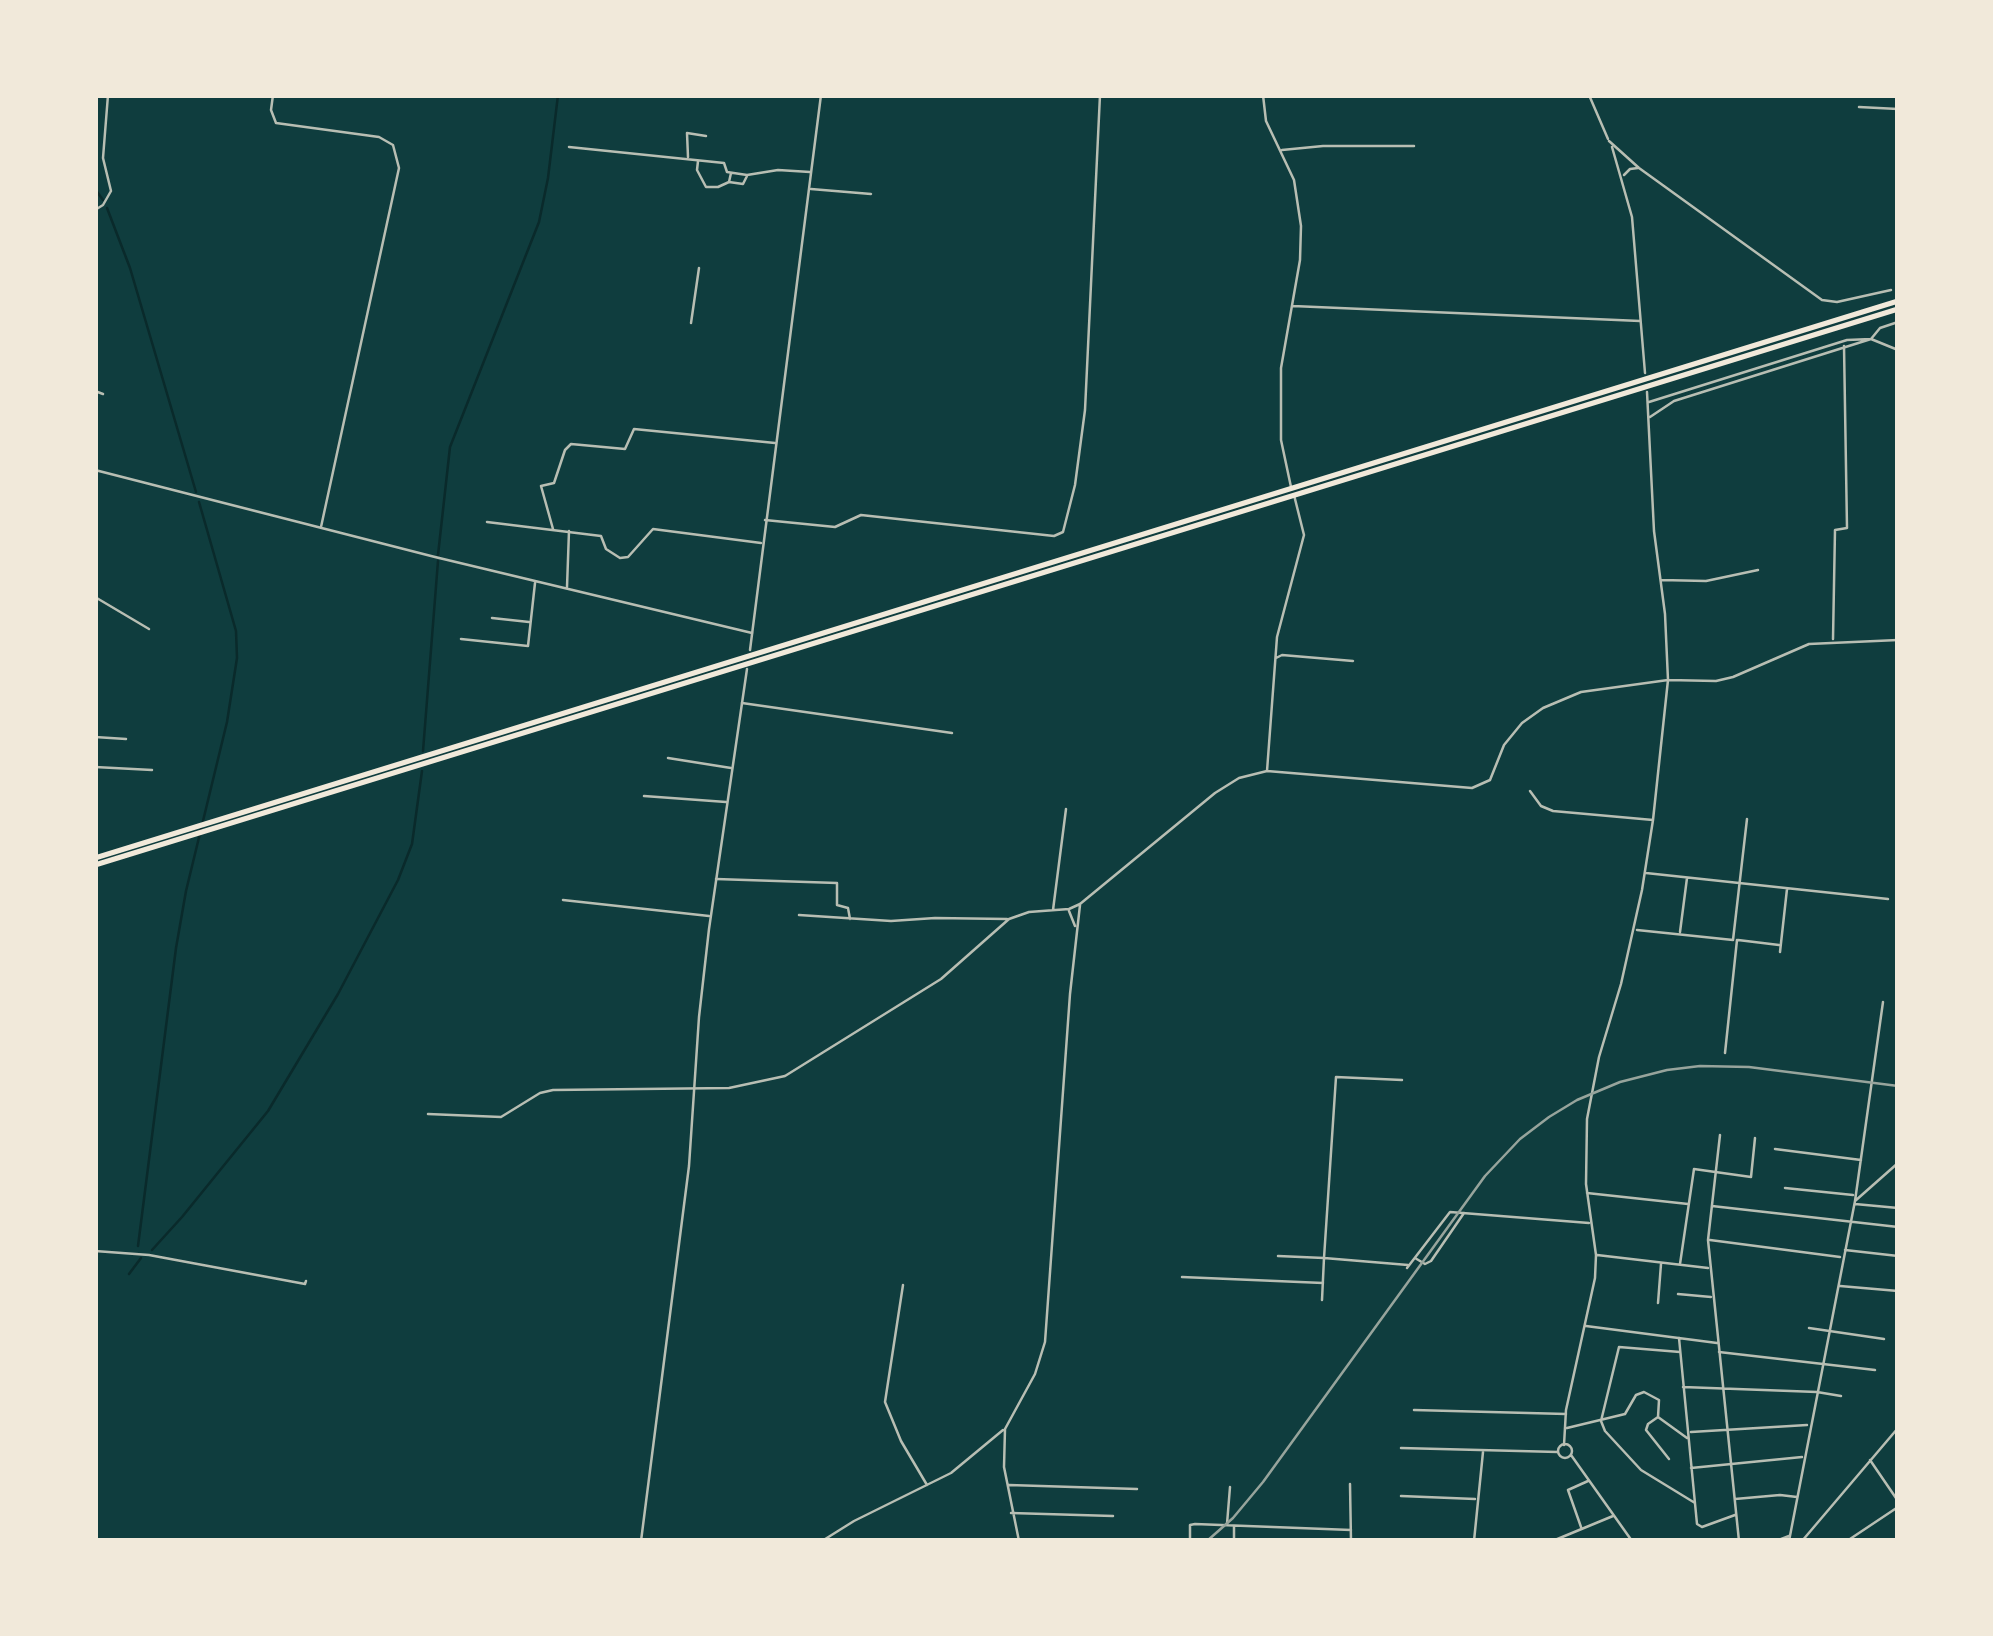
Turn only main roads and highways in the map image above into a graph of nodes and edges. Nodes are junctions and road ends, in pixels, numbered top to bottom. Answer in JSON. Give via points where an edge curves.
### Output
{"nodes":[{"id":1,"x":1898,"y":305,"type":"edge"},
{"id":2,"x":95,"y":862,"type":"edge"}],
"edges":[{"from":1,"to":2,"type":"highway"}]}
